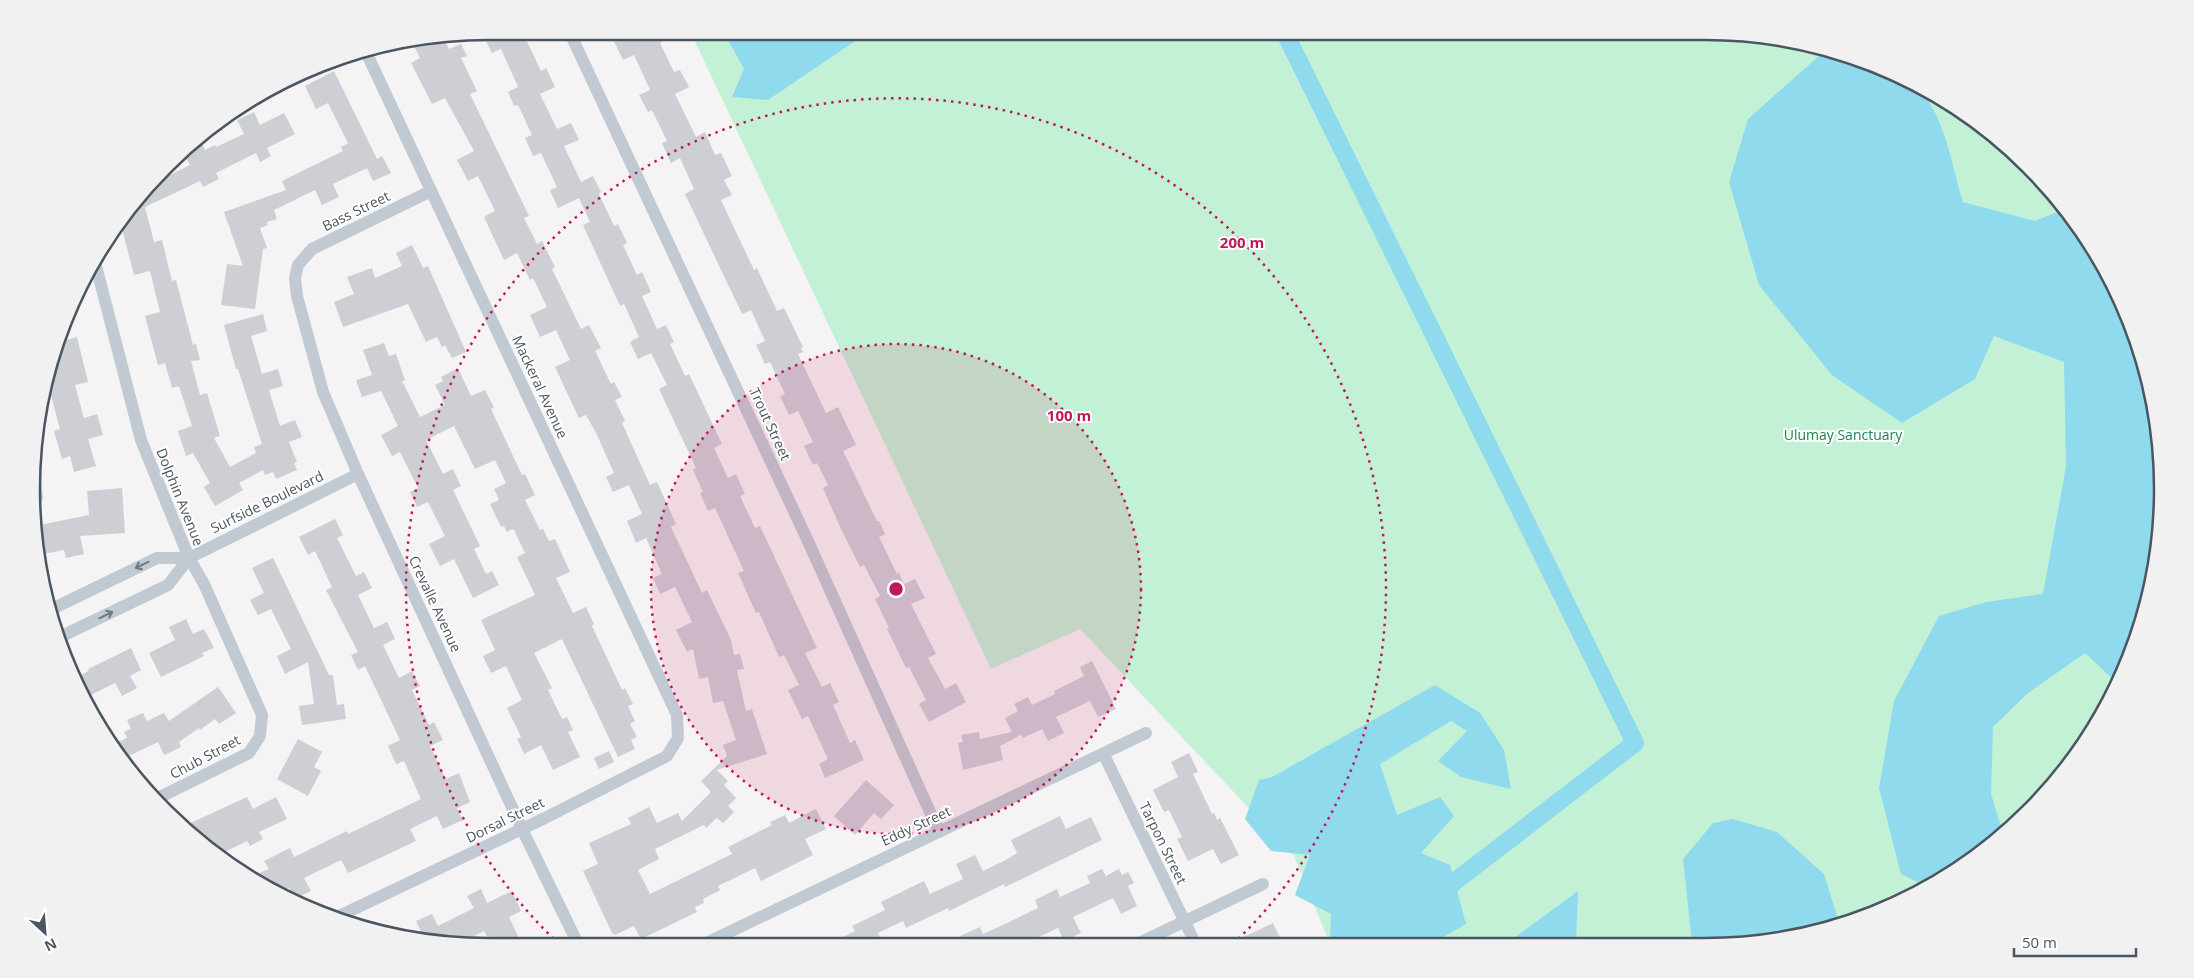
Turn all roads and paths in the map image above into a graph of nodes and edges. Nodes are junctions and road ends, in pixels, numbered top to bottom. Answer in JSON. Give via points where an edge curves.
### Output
{"nodes":[{"id":1,"x":573,"y":40,"type":"edge"},
{"id":2,"x":368,"y":57,"type":"edge"},
{"id":3,"x":432,"y":191,"type":"junction"},
{"id":4,"x":298,"y":265,"type":"joint"},
{"id":5,"x":97,"y":270,"type":"edge"},
{"id":6,"x":358,"y":474,"type":"junction"},
{"id":7,"x":189,"y":558,"type":"junction"},
{"id":8,"x":56,"y":607,"type":"edge"},
{"id":9,"x":65,"y":635,"type":"edge"},
{"id":10,"x":1146,"y":733,"type":"dead end"},
{"id":11,"x":260,"y":736,"type":"joint"},
{"id":12,"x":678,"y":738,"type":"joint"},
{"id":13,"x":1104,"y":755,"type":"junction"},
{"id":14,"x":162,"y":796,"type":"edge"},
{"id":15,"x":522,"y":829,"type":"junction"},
{"id":16,"x":939,"y":832,"type":"junction"},
{"id":17,"x":1263,"y":884,"type":"dead end"},
{"id":18,"x":344,"y":914,"type":"edge"},
{"id":19,"x":1184,"y":920,"type":"junction"},
{"id":20,"x":575,"y":938,"type":"edge"},
{"id":21,"x":717,"y":938,"type":"edge"},
{"id":22,"x":1149,"y":938,"type":"edge"},
{"id":23,"x":1193,"y":938,"type":"edge"}],
"edges":[{"from":1,"to":16,"type":"street","name":"Trout Street","via":[[803,530]]},
{"from":2,"to":3,"type":"street","name":"Mackeral Avenue"},
{"from":3,"to":4,"type":"street","name":"Bass Street","via":[[312,249]]},
{"from":3,"to":12,"type":"street","name":"Mackeral Avenue","via":[[677,715]]},
{"from":4,"to":6,"type":"street","name":"Crevalle Avenue","via":[[295,278],[297,296],[323,392]]},
{"from":5,"to":7,"type":"street","name":"Dolphin Avenue","via":[[141,440]]},
{"from":6,"to":7,"type":"street","name":"Surfside Boulevard"},
{"from":6,"to":15,"type":"street","name":"Crevalle Avenue"},
{"from":7,"to":8,"type":"street","name":"Surfside Boulevard","one_way":true,"via":[[157,558]]},
{"from":9,"to":7,"type":"street","name":"Surfside Boulevard","one_way":true,"via":[[168,585]]},
{"from":7,"to":11,"type":"street","name":"Dolphin Avenue","via":[[204,584],[262,715]]},
{"from":10,"to":13,"type":"street","name":"Eddy Street"},
{"from":11,"to":14,"type":"street","name":"Chub Street","via":[[249,753]]},
{"from":12,"to":15,"type":"street","name":"Dorsal Street","via":[[667,756]]},
{"from":13,"to":16,"type":"street","name":"Eddy Street"},
{"from":13,"to":19,"type":"street","name":"Tarpon Street"},
{"from":15,"to":18,"type":"street","name":"Dorsal Street"},
{"from":15,"to":20,"type":"street","name":"Crevalle Avenue"},
{"from":16,"to":21,"type":"street","name":"Eddy Street"},
{"from":17,"to":19,"type":"street"},
{"from":19,"to":22,"type":"street"},
{"from":19,"to":23,"type":"street","name":"Tarpon Street"}]}
